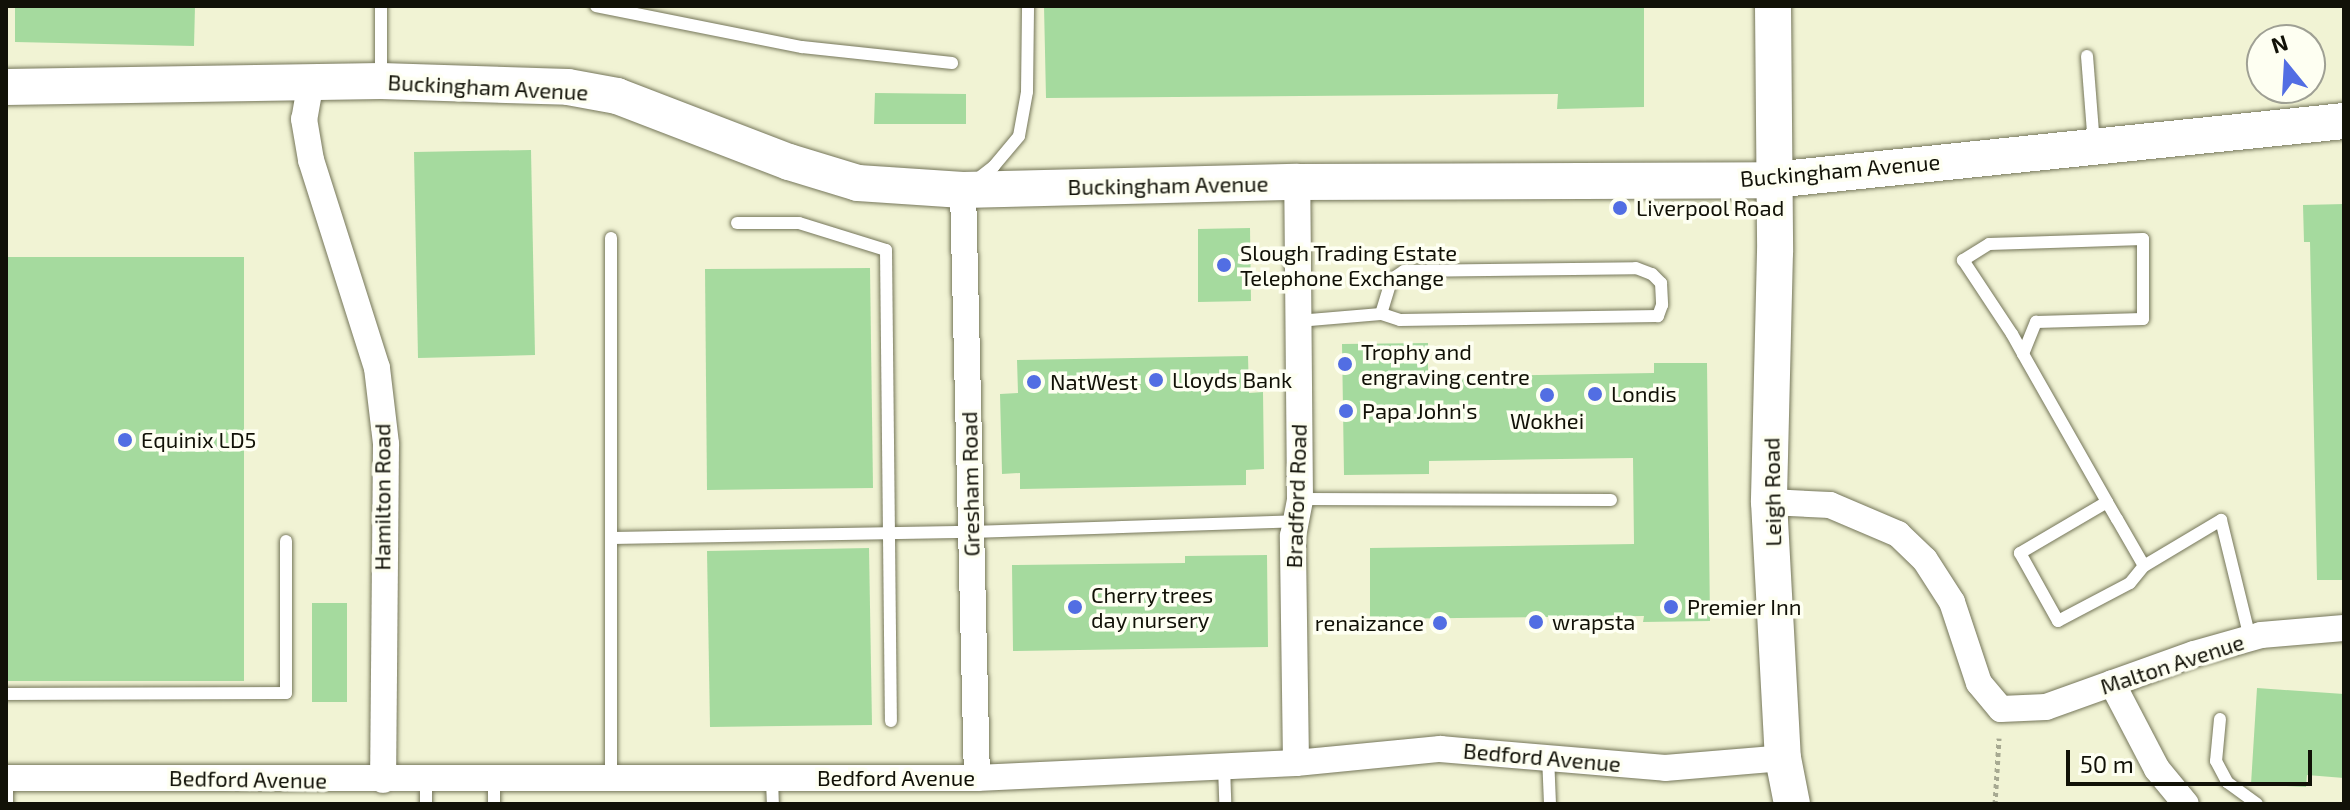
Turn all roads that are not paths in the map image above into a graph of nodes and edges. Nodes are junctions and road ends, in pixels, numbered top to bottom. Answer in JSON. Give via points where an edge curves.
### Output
{"nodes":[{"id":1,"x":381,"y":6,"type":"edge"},
{"id":2,"x":596,"y":6,"type":"edge"},
{"id":3,"x":1028,"y":6,"type":"edge"},
{"id":4,"x":1773,"y":6,"type":"edge"},
{"id":5,"x":2087,"y":56,"type":"dead end"},
{"id":6,"x":952,"y":63,"type":"dead end"},
{"id":7,"x":311,"y":81,"type":"junction"},
{"id":8,"x":381,"y":81,"type":"junction"},
{"id":9,"x":6,"y":87,"type":"edge"},
{"id":10,"x":2344,"y":121,"type":"edge"},
{"id":11,"x":2094,"y":146,"type":"junction"},
{"id":12,"x":1773,"y":180,"type":"junction"},
{"id":13,"x":1297,"y":182,"type":"junction"},
{"id":14,"x":963,"y":190,"type":"junction"},
{"id":15,"x":737,"y":223,"type":"dead end"},
{"id":16,"x":611,"y":238,"type":"dead end"},
{"id":17,"x":1381,"y":314,"type":"junction"},
{"id":18,"x":1298,"y":321,"type":"junction"},
{"id":19,"x":2023,"y":354,"type":"junction"},
{"id":20,"x":1611,"y":500,"type":"dead end"},
{"id":21,"x":1769,"y":502,"type":"junction"},
{"id":22,"x":2107,"y":502,"type":"junction"},
{"id":23,"x":1298,"y":510,"type":"junction"},
{"id":24,"x":971,"y":532,"type":"junction"},
{"id":25,"x":889,"y":533,"type":"junction"},
{"id":26,"x":612,"y":538,"type":"junction"},
{"id":27,"x":286,"y":541,"type":"dead end"},
{"id":28,"x":2144,"y":566,"type":"junction"},
{"id":29,"x":2344,"y":628,"type":"edge"},
{"id":30,"x":2250,"y":638,"type":"junction"},
{"id":31,"x":2112,"y":683,"type":"junction"},
{"id":32,"x":6,"y":694,"type":"edge"},
{"id":33,"x":2220,"y":719,"type":"dead end"},
{"id":34,"x":891,"y":721,"type":"dead end"},
{"id":35,"x":1548,"y":756,"type":"junction"},
{"id":36,"x":1783,"y":758,"type":"junction"},
{"id":37,"x":1296,"y":763,"type":"junction"},
{"id":38,"x":1224,"y":766,"type":"junction"},
{"id":39,"x":6,"y":778,"type":"edge"},
{"id":40,"x":977,"y":778,"type":"junction"},
{"id":41,"x":611,"y":779,"type":"junction"},
{"id":42,"x":383,"y":780,"type":"junction"},
{"id":43,"x":772,"y":791,"type":"edge"},
{"id":44,"x":426,"y":792,"type":"edge"},
{"id":45,"x":494,"y":792,"type":"edge"},
{"id":46,"x":7,"y":804,"type":"edge"},
{"id":47,"x":1225,"y":804,"type":"edge"},
{"id":48,"x":1550,"y":804,"type":"edge"},
{"id":49,"x":1792,"y":804,"type":"edge"},
{"id":50,"x":2186,"y":804,"type":"edge"},
{"id":51,"x":2257,"y":804,"type":"edge"}],
"edges":[{"from":1,"to":8,"type":"lane"},
{"from":2,"to":6,"type":"lane","via":[[802,47]]},
{"from":3,"to":14,"type":"lane","via":[[1027,92],[1019,136],[994,166]]},
{"from":4,"to":12,"type":"street"},
{"from":5,"to":11,"type":"lane"},
{"from":7,"to":8,"type":"street","name":"Buckingham Avenue"},
{"from":7,"to":9,"type":"street","name":"Buckingham Avenue"},
{"from":7,"to":42,"type":"street","name":"Hamilton Road","via":[[304,119],[311,160],[377,368],[386,444]]},
{"from":8,"to":14,"type":"street","name":"Buckingham Avenue","via":[[540,85],[617,96],[858,183]]},
{"from":10,"to":11,"type":"street","name":"Buckingham Avenue"},
{"from":11,"to":12,"type":"street","name":"Buckingham Avenue"},
{"from":12,"to":13,"type":"street","name":"Buckingham Avenue"},
{"from":12,"to":21,"type":"street","name":"Leigh Road"},
{"from":13,"to":14,"type":"street","name":"Buckingham Avenue"},
{"from":13,"to":18,"type":"street","name":"Bradford Road"},
{"from":14,"to":24,"type":"street","name":"Gresham Road"},
{"from":15,"to":25,"type":"lane","via":[[799,223],[886,250]]},
{"from":16,"to":26,"type":"lane"},
{"from":17,"to":17,"type":"lane","via":[[1392,279],[1404,271],[1636,268],[1661,283],[1658,316],[1400,320]]},
{"from":17,"to":18,"type":"lane"},
{"from":18,"to":23,"type":"street","name":"Bradford Road"},
{"from":19,"to":19,"type":"lane","via":[[1963,260],[1989,244],[2143,239],[2143,319],[2036,322]]},
{"from":19,"to":22,"type":"lane"},
{"from":20,"to":23,"type":"lane"},
{"from":21,"to":31,"type":"street","name":"Malton Avenue","via":[[1830,505],[1898,534],[1925,560],[1952,602],[1979,683],[2001,709],[2046,707]]},
{"from":21,"to":36,"type":"street","name":"Leigh Road"},
{"from":22,"to":28,"type":"lane"},
{"from":22,"to":28,"type":"lane","via":[[2020,553],[2058,621],[2130,583]]},
{"from":23,"to":24,"type":"lane"},
{"from":23,"to":37,"type":"street","name":"Bradford Road"},
{"from":24,"to":25,"type":"lane"},
{"from":24,"to":40,"type":"street","name":"Gresham Road"},
{"from":25,"to":26,"type":"lane"},
{"from":25,"to":34,"type":"lane"},
{"from":26,"to":41,"type":"lane"},
{"from":27,"to":32,"type":"lane","via":[[286,693]]},
{"from":28,"to":30,"type":"lane","via":[[2221,520]]},
{"from":29,"to":30,"type":"street","name":"Malton Avenue"},
{"from":30,"to":31,"type":"street","name":"Malton Avenue"},
{"from":31,"to":50,"type":"street","via":[[2157,769]]},
{"from":33,"to":51,"type":"lane","via":[[2216,761],[2227,782]]},
{"from":35,"to":36,"type":"street","name":"Bedford Avenue","via":[[1665,768]]},
{"from":35,"to":37,"type":"street","name":"Bedford Avenue","via":[[1440,749]]},
{"from":35,"to":48,"type":"lane"},
{"from":36,"to":49,"type":"street","name":"Leigh Road"},
{"from":37,"to":38,"type":"street","name":"Bedford Avenue"},
{"from":38,"to":40,"type":"street","name":"Bedford Avenue"},
{"from":38,"to":47,"type":"lane"},
{"from":39,"to":42,"type":"street","name":"Bedford Avenue"},
{"from":39,"to":46,"type":"lane"},
{"from":40,"to":43,"type":"street","name":"Bedford Avenue"},
{"from":41,"to":43,"type":"street","name":"Bedford Avenue"},
{"from":41,"to":45,"type":"street","name":"Bedford Avenue"},
{"from":42,"to":44,"type":"street","name":"Bedford Avenue"},
{"from":44,"to":45,"type":"street","name":"Bedford Avenue"}]}
